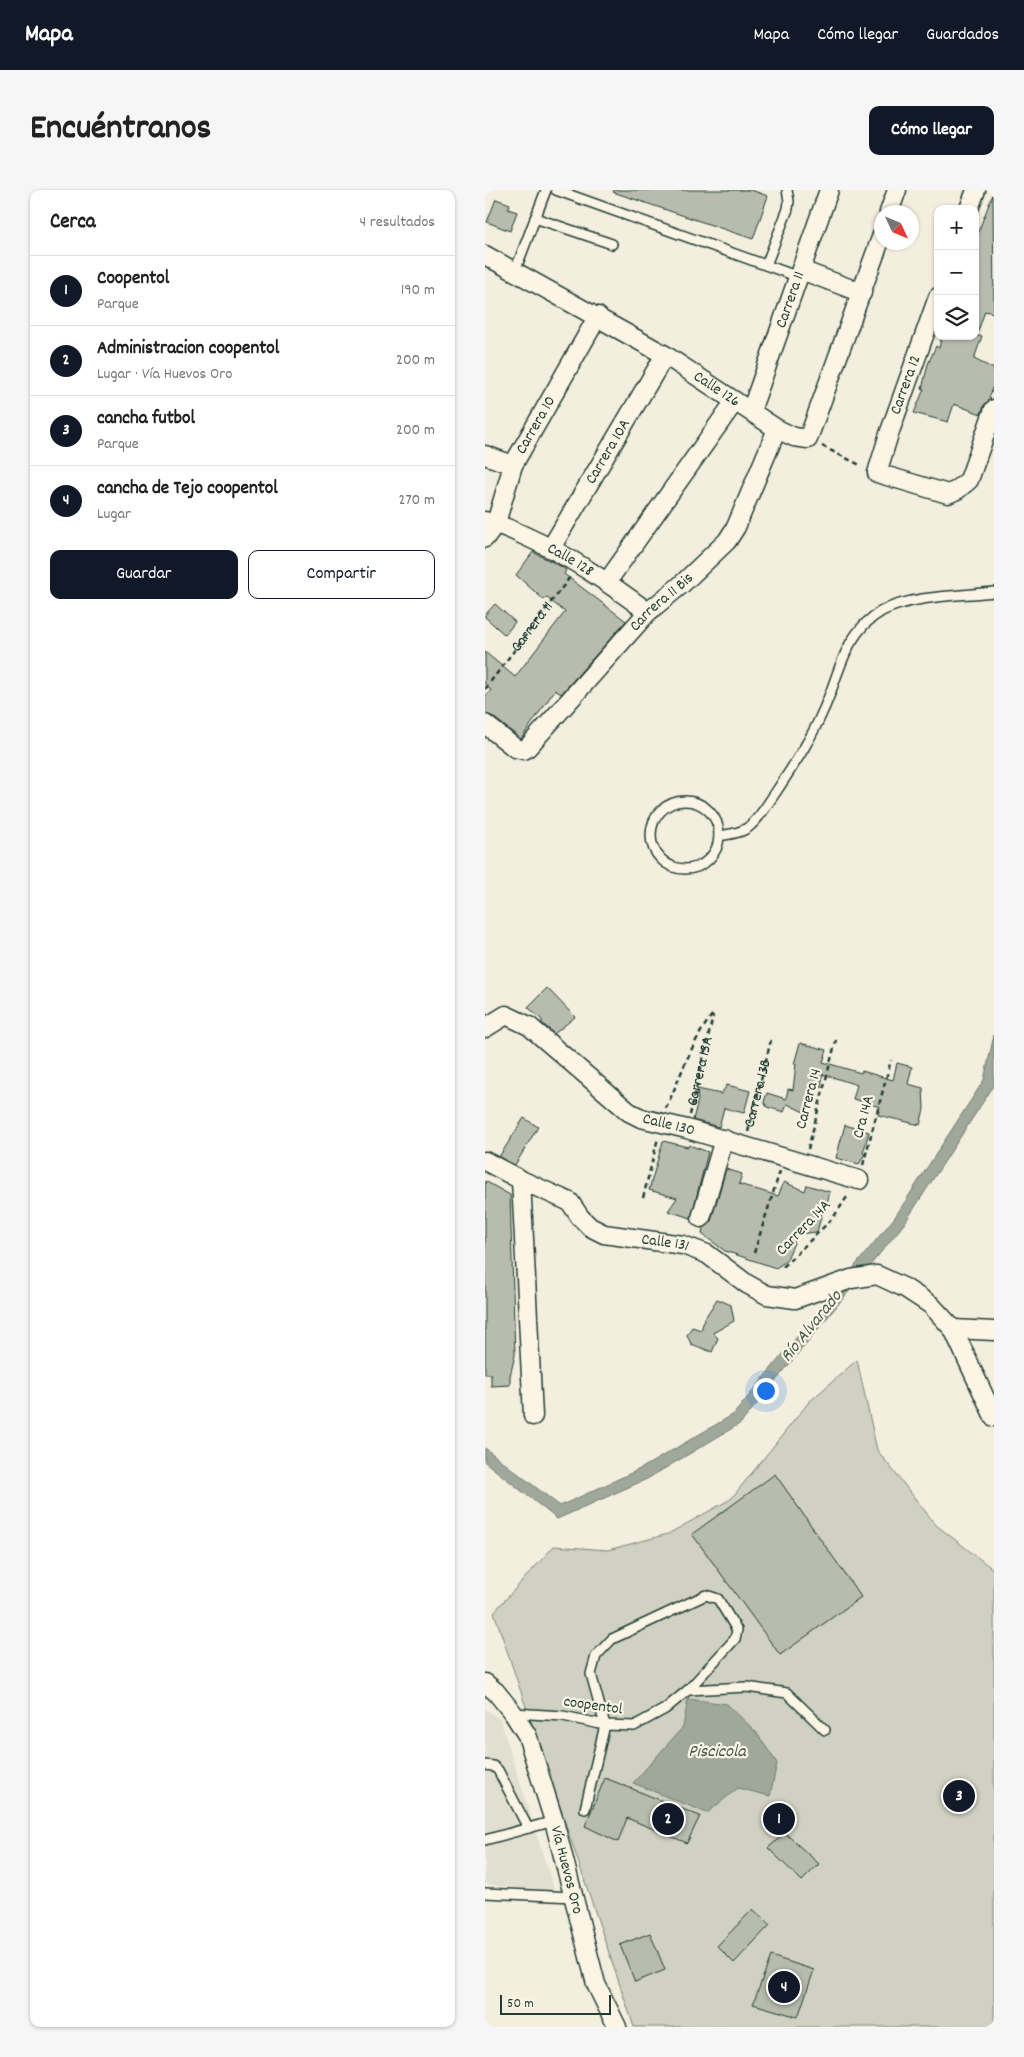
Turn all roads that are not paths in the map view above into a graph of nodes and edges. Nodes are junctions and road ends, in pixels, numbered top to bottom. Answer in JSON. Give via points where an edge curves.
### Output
{"nodes":[{"id":1,"x":546,"y":190,"type":"edge"},
{"id":2,"x":556,"y":190,"type":"edge"},
{"id":3,"x":787,"y":190,"type":"edge"},
{"id":4,"x":829,"y":190,"type":"edge"},
{"id":5,"x":897,"y":190,"type":"edge"},
{"id":6,"x":976,"y":190,"type":"edge"},
{"id":7,"x":892,"y":205,"type":"edge"},
{"id":8,"x":970,"y":205,"type":"edge"},
{"id":9,"x":535,"y":218,"type":"junction"},
{"id":10,"x":612,"y":244,"type":"dead end"},
{"id":11,"x":876,"y":250,"type":"edge"},
{"id":12,"x":485,"y":255,"type":"edge"},
{"id":13,"x":766,"y":265,"type":"junction"},
{"id":14,"x":515,"y":271,"type":"junction"},
{"id":15,"x":800,"y":273,"type":"junction"},
{"id":16,"x":862,"y":293,"type":"junction"},
{"id":17,"x":934,"y":308,"type":"edge"},
{"id":18,"x":598,"y":316,"type":"junction"},
{"id":19,"x":665,"y":355,"type":"junction"},
{"id":20,"x":735,"y":401,"type":"junction"},
{"id":21,"x":994,"y":409,"type":"edge"},
{"id":22,"x":751,"y":411,"type":"junction"},
{"id":23,"x":777,"y":429,"type":"junction"},
{"id":24,"x":485,"y":455,"type":"edge"},
{"id":25,"x":513,"y":465,"type":"junction"},
{"id":26,"x":491,"y":522,"type":"edge"},
{"id":27,"x":485,"y":538,"type":"edge"},
{"id":28,"x":551,"y":548,"type":"junction"},
{"id":29,"x":607,"y":582,"type":"junction"},
{"id":30,"x":994,"y":592,"type":"edge"},
{"id":31,"x":648,"y":612,"type":"junction"},
{"id":32,"x":485,"y":724,"type":"edge"},
{"id":33,"x":719,"y":836,"type":"junction"},
{"id":34,"x":485,"y":1028,"type":"edge"},
{"id":35,"x":725,"y":1140,"type":"junction"},
{"id":36,"x":485,"y":1161,"type":"edge"},
{"id":37,"x":521,"y":1180,"type":"junction"},
{"id":38,"x":859,"y":1180,"type":"road end"},
{"id":39,"x":701,"y":1218,"type":"dead end"},
{"id":40,"x":953,"y":1329,"type":"junction"},
{"id":41,"x":994,"y":1331,"type":"edge"},
{"id":42,"x":533,"y":1416,"type":"dead end"},
{"id":43,"x":994,"y":1417,"type":"edge"},
{"id":44,"x":485,"y":1683,"type":"edge"},
{"id":45,"x":688,"y":1690,"type":"junction"},
{"id":46,"x":513,"y":1712,"type":"junction"},
{"id":47,"x":605,"y":1725,"type":"junction"},
{"id":48,"x":825,"y":1730,"type":"dead end"},
{"id":49,"x":485,"y":1765,"type":"edge"},
{"id":50,"x":585,"y":1809,"type":"dead end"},
{"id":51,"x":555,"y":1821,"type":"junction"},
{"id":52,"x":528,"y":1828,"type":"junction"},
{"id":53,"x":485,"y":1840,"type":"edge"},
{"id":54,"x":485,"y":1893,"type":"edge"},
{"id":55,"x":574,"y":1897,"type":"junction"},
{"id":56,"x":617,"y":2027,"type":"edge"}],
"edges":[{"from":1,"to":9,"type":"lane"},
{"from":2,"to":13,"type":"lane"},
{"from":3,"to":13,"type":"lane","via":[[788,209]]},
{"from":4,"to":15,"type":"street","name":"Carrera 11"},
{"from":5,"to":7,"type":"street"},
{"from":6,"to":8,"type":"street"},
{"from":9,"to":10,"type":"lane"},
{"from":9,"to":14,"type":"lane"},
{"from":11,"to":16,"type":"street"},
{"from":12,"to":14,"type":"street","name":"Calle 126"},
{"from":13,"to":15,"type":"lane"},
{"from":14,"to":18,"type":"street","name":"Calle 126"},
{"from":15,"to":16,"type":"street"},
{"from":15,"to":22,"type":"street","name":"Carrera 11"},
{"from":16,"to":23,"type":"street","name":"Calle 126","via":[[808,439]]},
{"from":17,"to":21,"type":"street","name":"Carrera 12","via":[[877,473],[948,494],[957,490],[969,480]]},
{"from":18,"to":19,"type":"street","name":"Calle 126"},
{"from":18,"to":25,"type":"street","name":"Carrera 10"},
{"from":19,"to":20,"type":"street","name":"Calle 126"},
{"from":19,"to":28,"type":"street","name":"Carrera 10A"},
{"from":20,"to":22,"type":"street","name":"Calle 126"},
{"from":20,"to":29,"type":"street"},
{"from":22,"to":23,"type":"street","name":"Calle 126"},
{"from":23,"to":31,"type":"street","name":"Carrera 11 Bis","via":[[736,527],[727,541]]},
{"from":24,"to":25,"type":"street"},
{"from":25,"to":26,"type":"street","name":"Carrera 10"},
{"from":26,"to":27,"type":"street","name":"Carrera 10"},
{"from":26,"to":28,"type":"street","name":"Calle 128"},
{"from":28,"to":29,"type":"street","name":"Calle 128"},
{"from":29,"to":31,"type":"street","name":"Calle 128"},
{"from":30,"to":33,"type":"lane","via":[[907,602],[882,612],[861,628],[845,650],[823,713],[801,755],[763,811],[750,826],[735,834]]},
{"from":31,"to":32,"type":"street","name":"Carrera 11 Bis","via":[[524,750],[515,748]]},
{"from":33,"to":33,"type":"lane","via":[[719,827],[710,812],[703,806],[686,801],[661,810],[652,825],[651,843],[660,859],[684,870],[708,860],[718,845]]},
{"from":34,"to":35,"type":"street","name":"Calle 130","via":[[506,1015],[529,1026],[623,1107],[641,1118]]},
{"from":35,"to":38,"type":"street","name":"Calle 130"},
{"from":35,"to":39,"type":"street","name":"Carrera 13B"},
{"from":36,"to":37,"type":"street","name":"Calle 131"},
{"from":37,"to":40,"type":"street","name":"Calle 131","via":[[570,1202],[580,1218],[604,1234],[683,1245],[707,1254],[747,1284],[767,1294],[795,1299],[851,1279],[877,1275],[931,1305]]},
{"from":37,"to":42,"type":"street"},
{"from":40,"to":41,"type":"street"},
{"from":40,"to":43,"type":"street","name":"Calle 131"},
{"from":44,"to":46,"type":"street","name":"Vía Huevos Oro"},
{"from":45,"to":47,"type":"lane","name":"coopentol","via":[[665,1709],[634,1726]]},
{"from":45,"to":47,"type":"lane","name":"coopentol","via":[[735,1639],[737,1630],[718,1599],[706,1595],[612,1639],[596,1656],[591,1674]]},
{"from":45,"to":48,"type":"lane","via":[[747,1687],[787,1693]]},
{"from":46,"to":47,"type":"lane","name":"coopentol","via":[[563,1716]]},
{"from":46,"to":51,"type":"street","name":"Vía Huevos Oro","via":[[527,1735]]},
{"from":47,"to":50,"type":"lane"},
{"from":49,"to":52,"type":"lane","via":[[498,1770]]},
{"from":51,"to":52,"type":"lane"},
{"from":51,"to":55,"type":"street","name":"Vía Huevos Oro"},
{"from":52,"to":53,"type":"lane"},
{"from":54,"to":55,"type":"lane"},
{"from":55,"to":56,"type":"street","name":"Vía Huevos Oro","via":[[596,1984]]}]}
